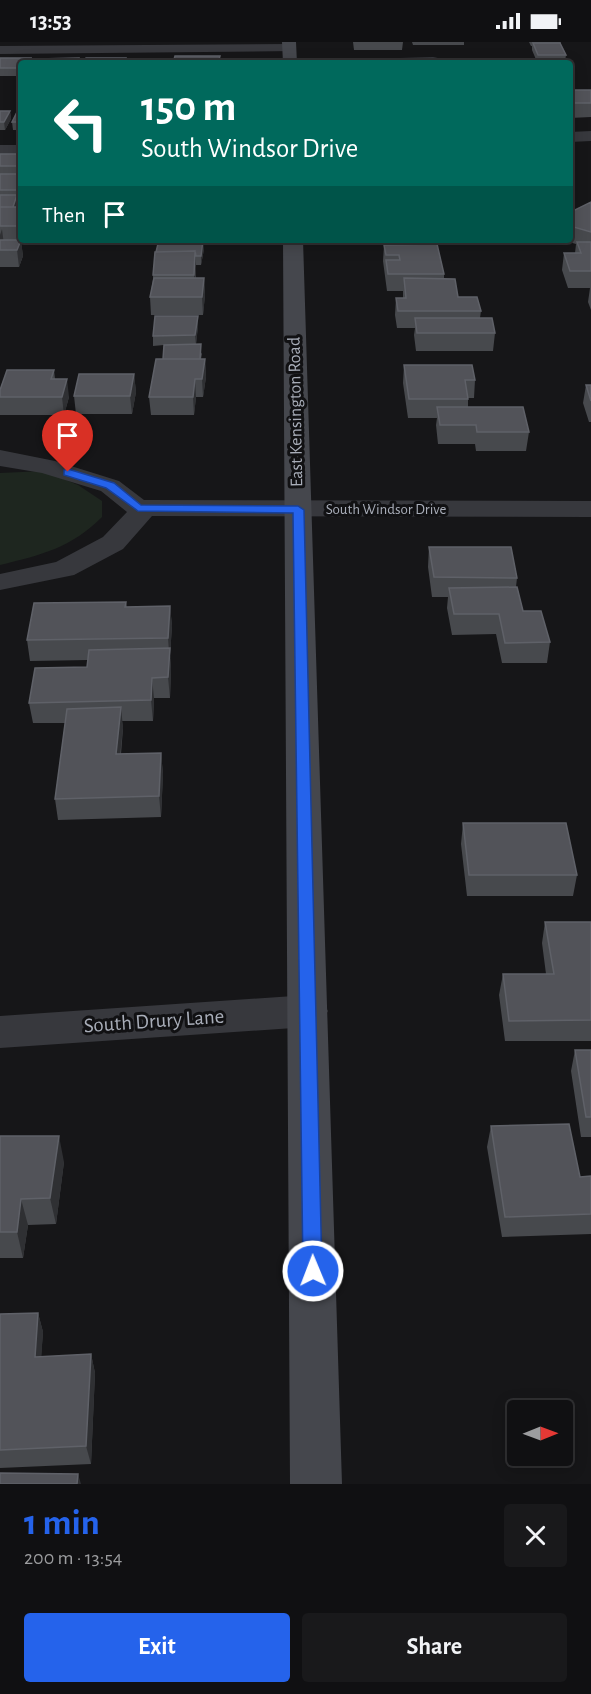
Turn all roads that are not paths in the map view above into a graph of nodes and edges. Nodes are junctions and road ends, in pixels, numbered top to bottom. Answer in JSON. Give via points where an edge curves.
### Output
{"nodes":[{"id":1,"x":0,"y":50,"type":"edge"},
{"id":2,"x":289,"y":51,"type":"edge"},
{"id":3,"x":591,"y":136,"type":"edge"},
{"id":4,"x":573,"y":137,"type":"edge"},
{"id":5,"x":0,"y":150,"type":"edge"},
{"id":6,"x":18,"y":150,"type":"edge"},
{"id":7,"x":293,"y":243,"type":"edge"},
{"id":8,"x":0,"y":458,"type":"edge"},
{"id":9,"x":145,"y":508,"type":"junction"},
{"id":10,"x":591,"y":509,"type":"edge"},
{"id":11,"x":298,"y":510,"type":"junction"},
{"id":12,"x":0,"y":582,"type":"edge"},
{"id":13,"x":308,"y":1011,"type":"junction"},
{"id":14,"x":0,"y":1032,"type":"edge"},
{"id":15,"x":316,"y":1484,"type":"edge"}],
"edges":[{"from":1,"to":2,"type":"street"},
{"from":3,"to":4,"type":"street"},
{"from":5,"to":6,"type":"street"},
{"from":7,"to":11,"type":"main road","name":"East Kensington Road"},
{"from":8,"to":9,"type":"street","name":"South Windsor Drive","via":[[46,466],[110,486],[138,508]]},
{"from":9,"to":11,"type":"street","name":"South Windsor Drive"},
{"from":9,"to":12,"type":"street","via":[[113,543],[64,569]]},
{"from":10,"to":11,"type":"street","name":"South Windsor Drive"},
{"from":11,"to":13,"type":"main road","name":"East Kensington Road"},
{"from":13,"to":14,"type":"street","name":"South Drury Lane"},
{"from":13,"to":15,"type":"main road","name":"East Kensington Road"}]}
